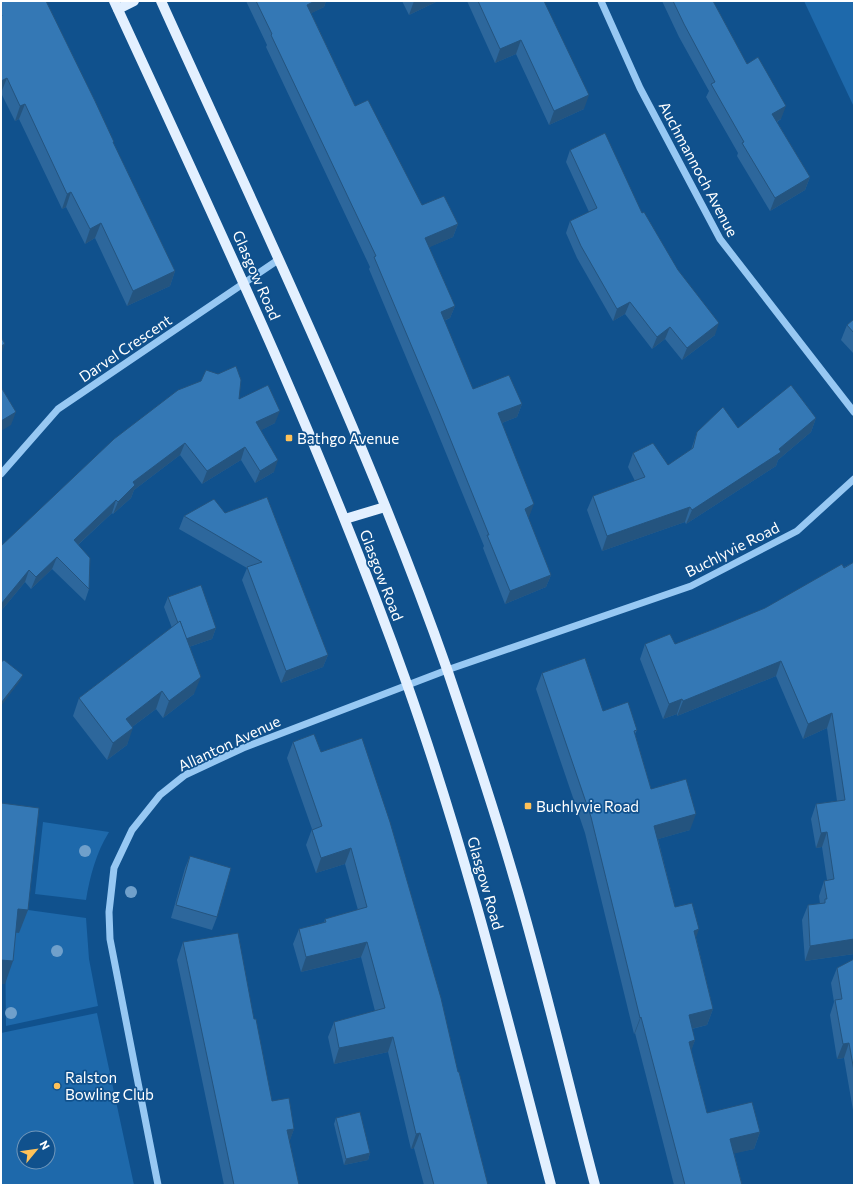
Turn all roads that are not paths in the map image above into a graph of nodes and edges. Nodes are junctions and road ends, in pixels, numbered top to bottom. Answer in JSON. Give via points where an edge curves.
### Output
{"nodes":[{"id":1,"x":134,"y":1,"type":"edge"},
{"id":2,"x":161,"y":1,"type":"edge"},
{"id":3,"x":601,"y":1,"type":"edge"},
{"id":4,"x":116,"y":5,"type":"edge"},
{"id":5,"x":278,"y":260,"type":"junction"},
{"id":6,"x":244,"y":282,"type":"junction"},
{"id":7,"x":854,"y":412,"type":"edge"},
{"id":8,"x":1,"y":474,"type":"edge"},
{"id":9,"x":854,"y":479,"type":"edge"},
{"id":10,"x":385,"y":507,"type":"junction"},
{"id":11,"x":345,"y":519,"type":"junction"},
{"id":12,"x":447,"y":670,"type":"junction"},
{"id":13,"x":407,"y":685,"type":"junction"},
{"id":14,"x":158,"y":1185,"type":"edge"},
{"id":15,"x":551,"y":1185,"type":"edge"},
{"id":16,"x":595,"y":1185,"type":"edge"}],
"edges":[{"from":1,"to":4,"type":"main road"},
{"from":2,"to":5,"type":"main road","name":"Glasgow Road"},
{"from":3,"to":7,"type":"street","name":"Auchmannoch Avenue","via":[[640,88],[720,239]]},
{"from":4,"to":6,"type":"main road","name":"Glasgow Road"},
{"from":5,"to":6,"type":"street","name":"Darvel Crescent"},
{"from":5,"to":10,"type":"main road","name":"Glasgow Road"},
{"from":6,"to":8,"type":"street","name":"Darvel Crescent","via":[[58,409]]},
{"from":6,"to":11,"type":"main road","name":"Glasgow Road"},
{"from":9,"to":12,"type":"street","name":"Buchlyvie Road","via":[[797,531],[692,586]]},
{"from":10,"to":11,"type":"main road"},
{"from":10,"to":12,"type":"main road","name":"Glasgow Road"},
{"from":11,"to":13,"type":"main road","name":"Glasgow Road"},
{"from":12,"to":13,"type":"street","name":"Allanton Avenue"},
{"from":12,"to":16,"type":"main road","name":"Glasgow Road","via":[[515,880]]},
{"from":13,"to":14,"type":"street","name":"Allanton Avenue","via":[[243,748],[185,775],[160,795],[132,830],[114,868],[109,912],[110,939]]},
{"from":13,"to":15,"type":"main road","name":"Glasgow Road","via":[[474,892]]}]}
